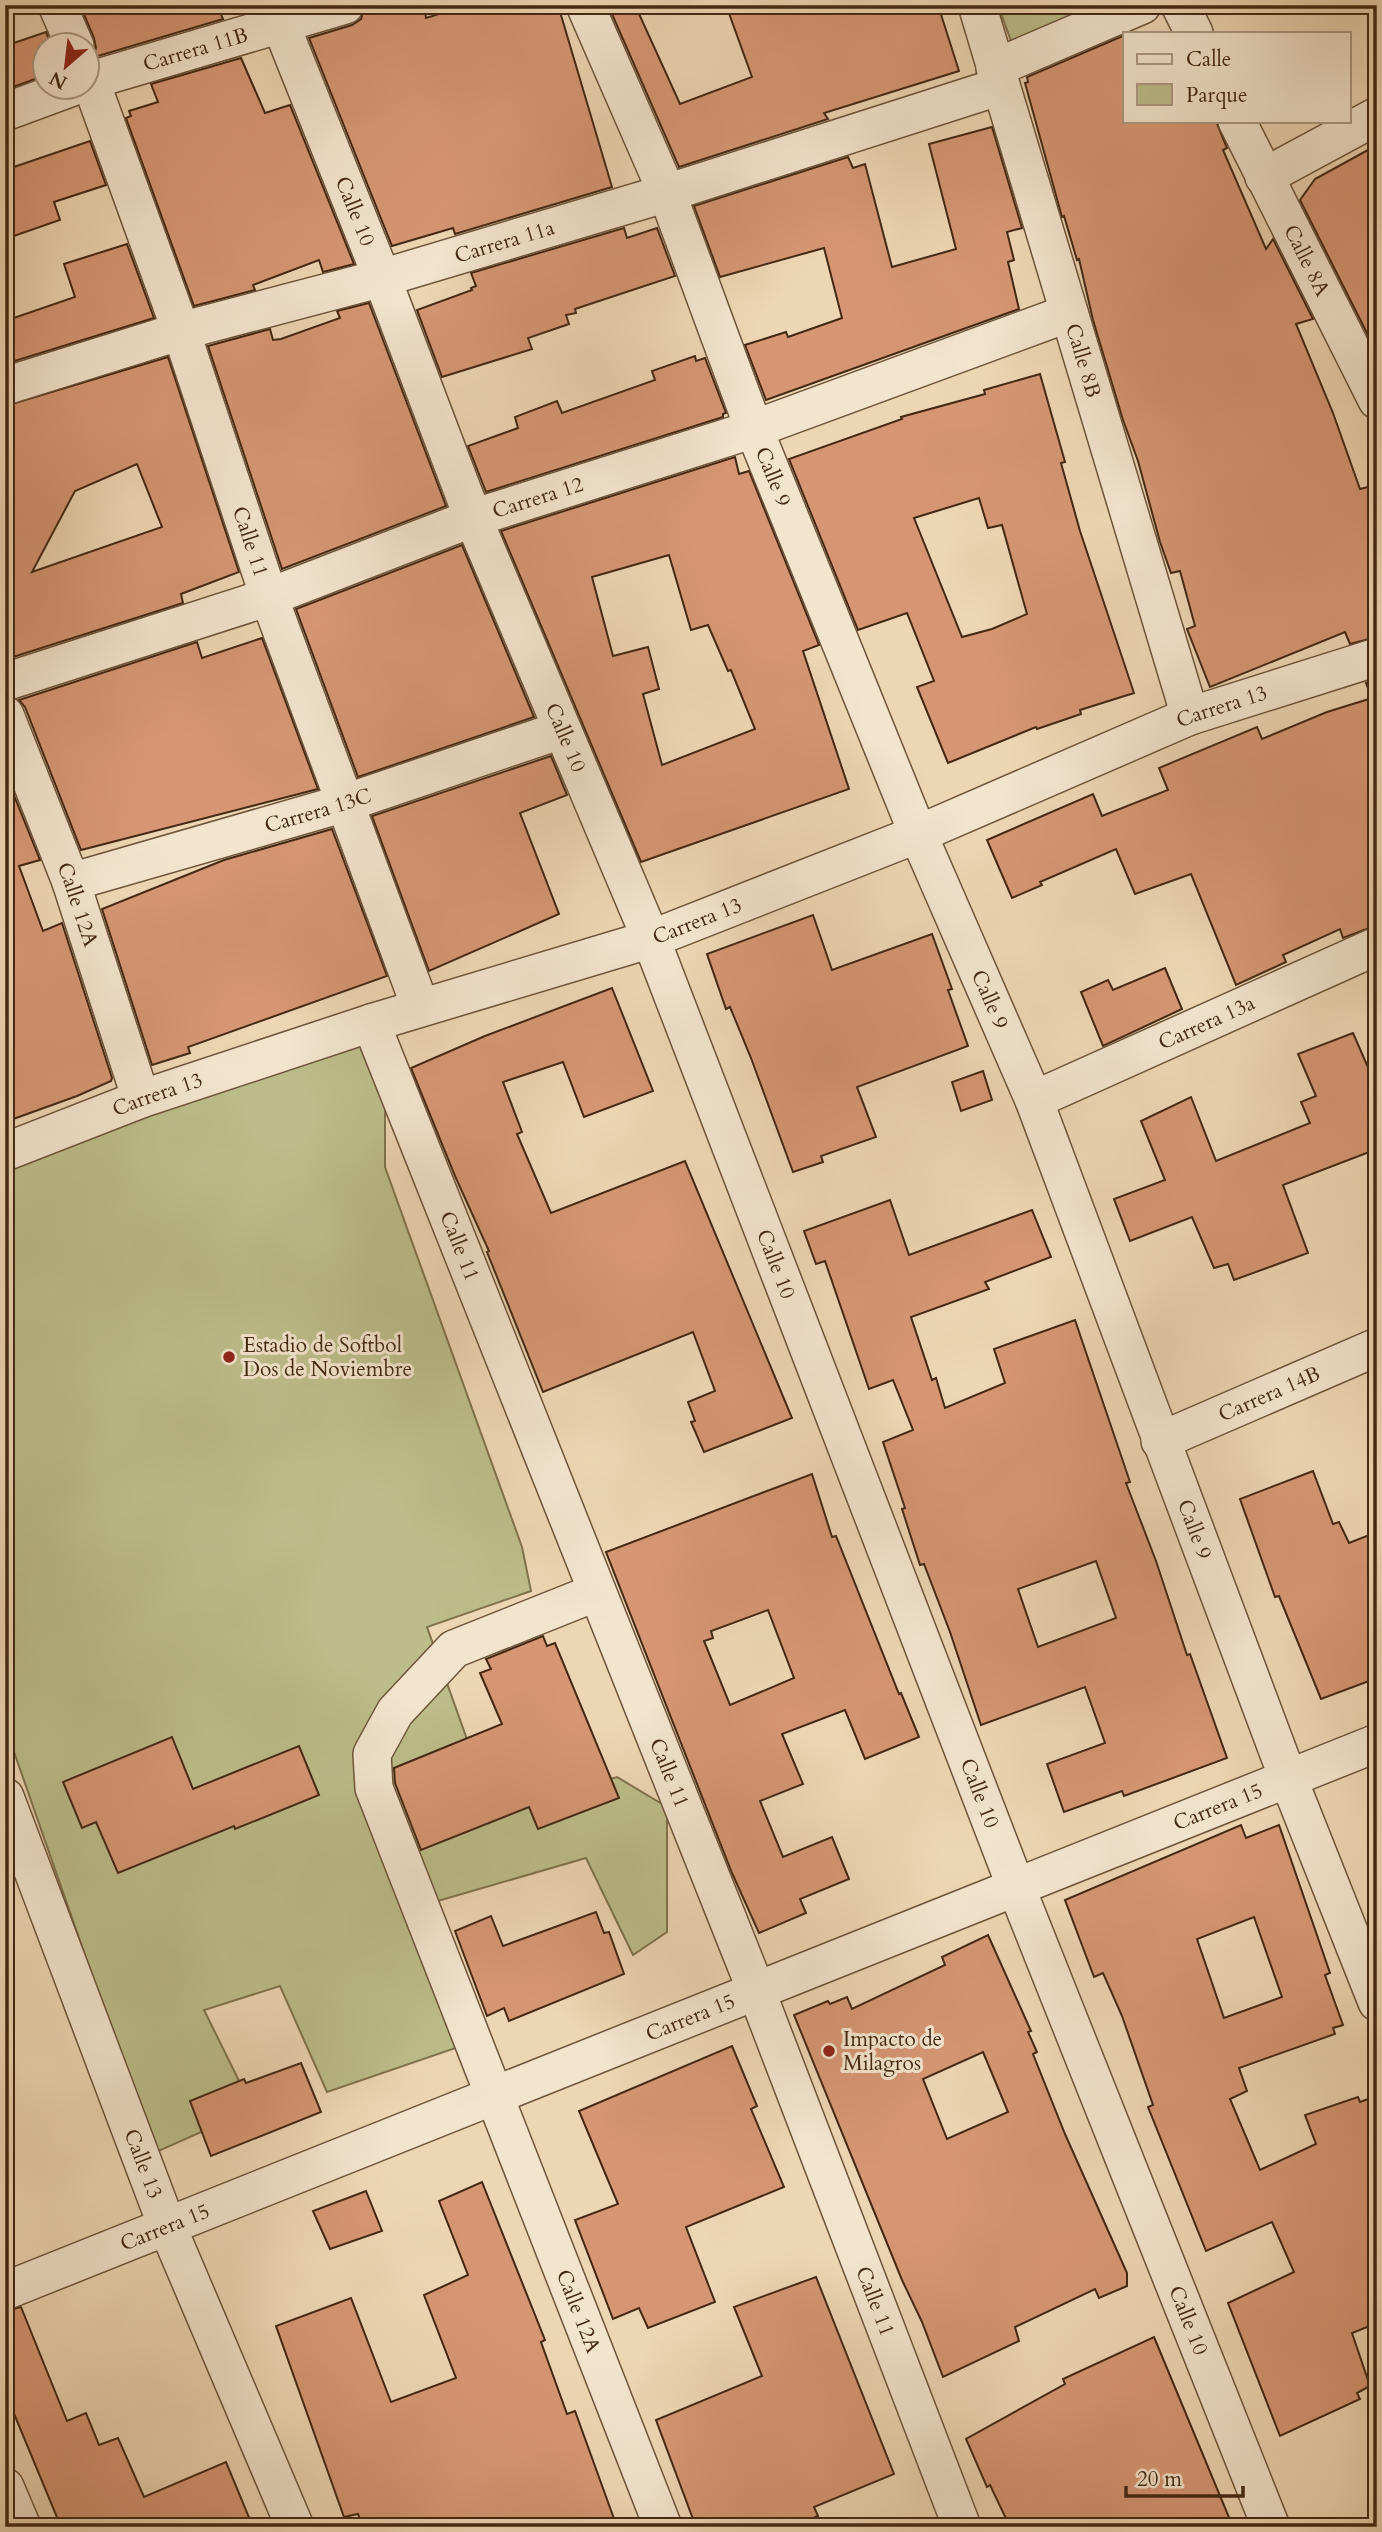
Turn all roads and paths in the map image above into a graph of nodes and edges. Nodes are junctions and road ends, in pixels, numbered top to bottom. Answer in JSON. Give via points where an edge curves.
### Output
{"nodes":[{"id":1,"x":57,"y":5,"type":"edge"},
{"id":2,"x":345,"y":5,"type":"edge"},
{"id":3,"x":585,"y":5,"type":"edge"},
{"id":4,"x":977,"y":5,"type":"edge"},
{"id":5,"x":1142,"y":5,"type":"edge"},
{"id":6,"x":1180,"y":5,"type":"edge"},
{"id":7,"x":276,"y":16,"type":"edge"},
{"id":8,"x":69,"y":32,"type":"edge"},
{"id":9,"x":1194,"y":32,"type":"edge"},
{"id":10,"x":102,"y":75,"type":"edge"},
{"id":11,"x":998,"y":77,"type":"junction"},
{"id":12,"x":32,"y":101,"type":"edge"},
{"id":13,"x":92,"y":102,"type":"edge"},
{"id":14,"x":5,"y":112,"type":"edge"},
{"id":15,"x":1377,"y":117,"type":"edge"},
{"id":16,"x":1237,"y":122,"type":"edge"},
{"id":17,"x":1264,"y":177,"type":"junction"},
{"id":18,"x":667,"y":193,"type":"junction"},
{"id":19,"x":382,"y":278,"type":"junction"},
{"id":20,"x":1069,"y":313,"type":"junction"},
{"id":21,"x":181,"y":331,"type":"junction"},
{"id":22,"x":5,"y":386,"type":"edge"},
{"id":23,"x":1377,"y":400,"type":"edge"},
{"id":24,"x":754,"y":429,"type":"junction"},
{"id":25,"x":473,"y":518,"type":"junction"},
{"id":26,"x":270,"y":597,"type":"junction"},
{"id":27,"x":1377,"y":657,"type":"edge"},
{"id":28,"x":5,"y":682,"type":"edge"},
{"id":29,"x":5,"y":715,"type":"edge"},
{"id":30,"x":1190,"y":716,"type":"junction"},
{"id":31,"x":561,"y":730,"type":"junction"},
{"id":32,"x":345,"y":803,"type":"junction"},
{"id":33,"x":918,"y":834,"type":"junction"},
{"id":34,"x":71,"y":882,"type":"junction"},
{"id":35,"x":651,"y":939,"type":"junction"},
{"id":36,"x":1377,"y":946,"type":"edge"},
{"id":37,"x":419,"y":1006,"type":"junction"},
{"id":38,"x":371,"y":1023,"type":"junction"},
{"id":39,"x":141,"y":1099,"type":"junction"},
{"id":40,"x":1034,"y":1100,"type":"junction"},
{"id":41,"x":5,"y":1152,"type":"edge"},
{"id":42,"x":1377,"y":1347,"type":"edge"},
{"id":43,"x":1160,"y":1441,"type":"junction"},
{"id":44,"x":597,"y":1592,"type":"junction"},
{"id":45,"x":1377,"y":1743,"type":"edge"},
{"id":46,"x":1287,"y":1778,"type":"junction"},
{"id":47,"x":5,"y":1797,"type":"edge"},
{"id":48,"x":1016,"y":1887,"type":"junction"},
{"id":49,"x":756,"y":1990,"type":"junction"},
{"id":50,"x":1377,"y":2002,"type":"edge"},
{"id":51,"x":495,"y":2095,"type":"junction"},
{"id":52,"x":167,"y":2226,"type":"junction"},
{"id":53,"x":5,"y":2291,"type":"edge"},
{"id":54,"x":5,"y":2487,"type":"edge"},
{"id":55,"x":22,"y":2527,"type":"edge"},
{"id":56,"x":295,"y":2527,"type":"edge"},
{"id":57,"x":663,"y":2527,"type":"edge"},
{"id":58,"x":962,"y":2527,"type":"edge"},
{"id":59,"x":1271,"y":2527,"type":"edge"}],
"edges":[{"from":1,"to":8,"type":"street"},
{"from":2,"to":7,"type":"street","name":"Carrera 11B"},
{"from":3,"to":18,"type":"street","name":"Calle 9"},
{"from":4,"to":11,"type":"street","name":"Calle 8B"},
{"from":5,"to":11,"type":"street","name":"Carrera 11a"},
{"from":6,"to":9,"type":"street"},
{"from":7,"to":10,"type":"street","name":"Carrera 11B"},
{"from":7,"to":19,"type":"street","name":"Calle 10"},
{"from":11,"to":18,"type":"street","name":"Carrera 11a"},
{"from":11,"to":20,"type":"street","name":"Calle 8B"},
{"from":12,"to":14,"type":"street","name":"Carrera 11B"},
{"from":13,"to":21,"type":"street","name":"Calle 11"},
{"from":15,"to":17,"type":"street"},
{"from":16,"to":17,"type":"street","name":"Calle 8A"},
{"from":17,"to":23,"type":"street","name":"Calle 8A"},
{"from":18,"to":19,"type":"street","name":"Carrera 11a"},
{"from":18,"to":24,"type":"street","name":"Calle 9"},
{"from":19,"to":21,"type":"street","name":"Carrera 11a"},
{"from":19,"to":25,"type":"street","name":"Calle 10"},
{"from":20,"to":24,"type":"street","name":"Carrera 12"},
{"from":20,"to":30,"type":"street","name":"Calle 8B"},
{"from":21,"to":22,"type":"street","name":"Carrera 11a"},
{"from":21,"to":26,"type":"street","name":"Calle 11"},
{"from":24,"to":25,"type":"street","name":"Carrera 12"},
{"from":24,"to":33,"type":"street","name":"Calle 9"},
{"from":25,"to":26,"type":"street","name":"Carrera 12"},
{"from":25,"to":31,"type":"street","name":"Calle 10"},
{"from":26,"to":28,"type":"street","name":"Carrera 12"},
{"from":26,"to":32,"type":"street","name":"Calle 11"},
{"from":27,"to":30,"type":"street","name":"Carrera 13"},
{"from":29,"to":34,"type":"street","name":"Calle 12A"},
{"from":30,"to":33,"type":"street","name":"Carrera 13"},
{"from":31,"to":32,"type":"street","name":"Carrera 13C"},
{"from":31,"to":35,"type":"street","name":"Calle 10"},
{"from":32,"to":34,"type":"street","name":"Carrera 13C"},
{"from":32,"to":37,"type":"street","name":"Calle 11"},
{"from":33,"to":35,"type":"street","name":"Carrera 13"},
{"from":33,"to":40,"type":"street","name":"Calle 9"},
{"from":34,"to":39,"type":"street","name":"Calle 12A"},
{"from":35,"to":37,"type":"street","name":"Carrera 13"},
{"from":35,"to":48,"type":"street","name":"Calle 10"},
{"from":36,"to":40,"type":"street","name":"Carrera 13a"},
{"from":37,"to":38,"type":"street","name":"Carrera 13"},
{"from":38,"to":39,"type":"street","name":"Carrera 13"},
{"from":38,"to":44,"type":"street","name":"Calle 11"},
{"from":39,"to":41,"type":"street","name":"Carrera 13"},
{"from":40,"to":43,"type":"street","name":"Calle 9"},
{"from":42,"to":43,"type":"street","name":"Carrera 14B"},
{"from":43,"to":46,"type":"street","name":"Calle 9"},
{"from":44,"to":49,"type":"street","name":"Calle 11"},
{"from":44,"to":51,"type":"street","name":"Calle 12A","via":[[454,1650],[395,1712],[372,1754],[374,1788]]},
{"from":45,"to":46,"type":"street","name":"Carrera 15"},
{"from":46,"to":48,"type":"street","name":"Carrera 15"},
{"from":46,"to":50,"type":"street","name":"Calle 9"},
{"from":47,"to":52,"type":"street","name":"Calle 13"},
{"from":48,"to":49,"type":"street","name":"Carrera 15"},
{"from":48,"to":59,"type":"street","name":"Calle 10"},
{"from":49,"to":51,"type":"street","name":"Carrera 15"},
{"from":49,"to":58,"type":"street","name":"Calle 11"},
{"from":51,"to":52,"type":"street","name":"Carrera 15"},
{"from":51,"to":57,"type":"street","name":"Calle 12A"},
{"from":52,"to":53,"type":"street","name":"Carrera 15"},
{"from":52,"to":56,"type":"street","name":"Calle 13"},
{"from":54,"to":55,"type":"street"}]}
